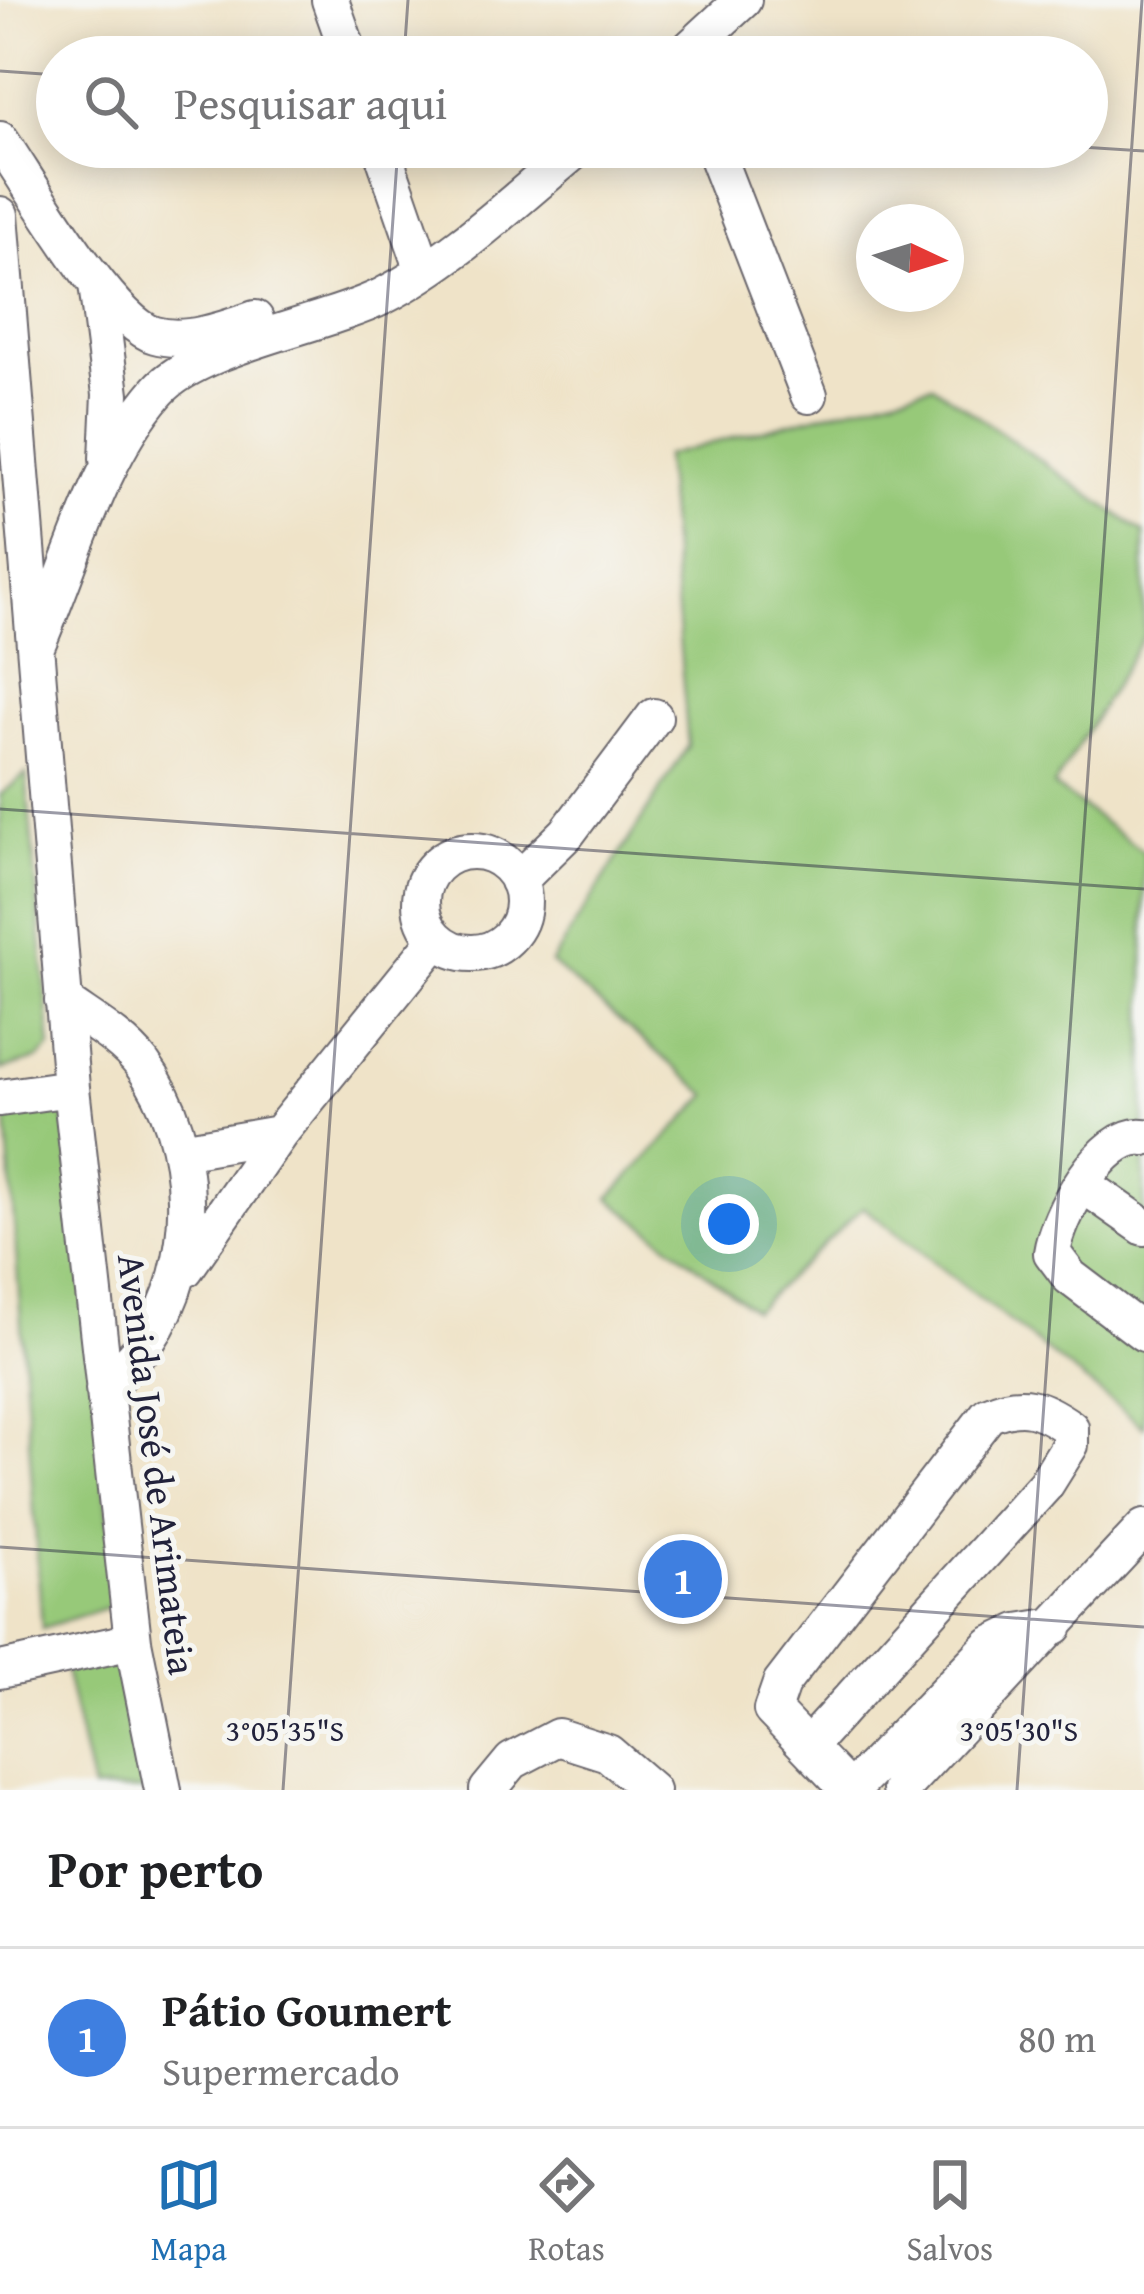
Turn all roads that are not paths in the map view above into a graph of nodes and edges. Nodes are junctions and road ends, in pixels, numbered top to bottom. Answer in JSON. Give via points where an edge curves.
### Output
{"nodes":[{"id":1,"x":330,"y":0,"type":"edge"},
{"id":2,"x":717,"y":0,"type":"edge"},
{"id":3,"x":743,"y":0,"type":"edge"},
{"id":4,"x":343,"y":36,"type":"edge"},
{"id":5,"x":686,"y":36,"type":"edge"},
{"id":6,"x":695,"y":36,"type":"edge"},
{"id":7,"x":0,"y":140,"type":"edge"},
{"id":8,"x":387,"y":168,"type":"edge"},
{"id":9,"x":525,"y":168,"type":"edge"},
{"id":10,"x":550,"y":168,"type":"edge"},
{"id":11,"x":721,"y":168,"type":"edge"},
{"id":12,"x":0,"y":215,"type":"edge"},
{"id":13,"x":420,"y":261,"type":"junction"},
{"id":14,"x":97,"y":284,"type":"junction"},
{"id":15,"x":809,"y":394,"type":"dead end"},
{"id":16,"x":107,"y":470,"type":"junction"},
{"id":17,"x":33,"y":653,"type":"junction"},
{"id":18,"x":655,"y":717,"type":"dead end"},
{"id":19,"x":518,"y":881,"type":"junction"},
{"id":20,"x":436,"y":939,"type":"junction"},
{"id":21,"x":63,"y":1001,"type":"junction"},
{"id":22,"x":71,"y":1088,"type":"junction"},
{"id":23,"x":0,"y":1098,"type":"edge"},
{"id":24,"x":279,"y":1134,"type":"junction"},
{"id":25,"x":1144,"y":1137,"type":"edge"},
{"id":26,"x":181,"y":1151,"type":"junction"},
{"id":27,"x":1084,"y":1185,"type":"junction"},
{"id":28,"x":1144,"y":1226,"type":"edge"},
{"id":29,"x":176,"y":1281,"type":"junction"},
{"id":30,"x":1144,"y":1333,"type":"edge"},
{"id":31,"x":104,"y":1389,"type":"junction"},
{"id":32,"x":1144,"y":1528,"type":"edge"},
{"id":33,"x":1055,"y":1626,"type":"junction"},
{"id":34,"x":133,"y":1641,"type":"junction"},
{"id":35,"x":0,"y":1670,"type":"edge"},
{"id":36,"x":808,"y":1746,"type":"junction"},
{"id":37,"x":163,"y":1790,"type":"edge"},
{"id":38,"x":488,"y":1790,"type":"edge"},
{"id":39,"x":651,"y":1790,"type":"edge"},
{"id":40,"x":850,"y":1790,"type":"edge"},
{"id":41,"x":900,"y":1790,"type":"edge"}],
"edges":[{"from":1,"to":4,"type":"street"},
{"from":2,"to":5,"type":"street"},
{"from":3,"to":6,"type":"street"},
{"from":7,"to":14,"type":"street"},
{"from":8,"to":13,"type":"street"},
{"from":9,"to":13,"type":"street"},
{"from":10,"to":13,"type":"street"},
{"from":11,"to":15,"type":"street"},
{"from":12,"to":17,"type":"street","name":"Avenida José de Arimateia"},
{"from":13,"to":14,"type":"street","via":[[211,333],[168,337],[147,332]]},
{"from":13,"to":16,"type":"street","via":[[385,295],[166,383]]},
{"from":14,"to":16,"type":"street","via":[[110,394]]},
{"from":16,"to":17,"type":"street"},
{"from":17,"to":21,"type":"street","name":"Avenida José de Arimateia"},
{"from":18,"to":19,"type":"street","via":[[566,833]]},
{"from":19,"to":20,"type":"street","via":[[519,920],[492,949],[473,953]]},
{"from":19,"to":20,"type":"street","via":[[490,854],[451,855],[435,866],[421,903]]},
{"from":20,"to":24,"type":"street"},
{"from":21,"to":22,"type":"street","name":"Avenida José de Arimateia"},
{"from":21,"to":26,"type":"street","via":[[142,1064]]},
{"from":22,"to":23,"type":"street"},
{"from":22,"to":31,"type":"street","name":"Avenida José de Arimateia"},
{"from":24,"to":26,"type":"street"},
{"from":24,"to":29,"type":"street"},
{"from":25,"to":27,"type":"street","via":[[1112,1143]]},
{"from":26,"to":29,"type":"street","via":[[188,1216]]},
{"from":27,"to":28,"type":"street"},
{"from":27,"to":30,"type":"street","via":[[1055,1226],[1052,1252],[1070,1277]]},
{"from":29,"to":31,"type":"street","via":[[148,1340]]},
{"from":31,"to":34,"type":"street","name":"Avenida José de Arimateia"},
{"from":32,"to":33,"type":"street"},
{"from":33,"to":40,"type":"street","via":[[991,1645]]},
{"from":33,"to":41,"type":"street"},
{"from":34,"to":35,"type":"street"},
{"from":34,"to":37,"type":"street","name":"Avenida José de Arimateia"},
{"from":36,"to":36,"type":"street","via":[[772,1710],[781,1684],[988,1415],[1011,1405],[1040,1407],[1070,1427],[1070,1444],[1045,1485]]},
{"from":36,"to":40,"type":"street"},
{"from":38,"to":39,"type":"street","via":[[512,1761],[558,1737],[608,1753]]}]}
